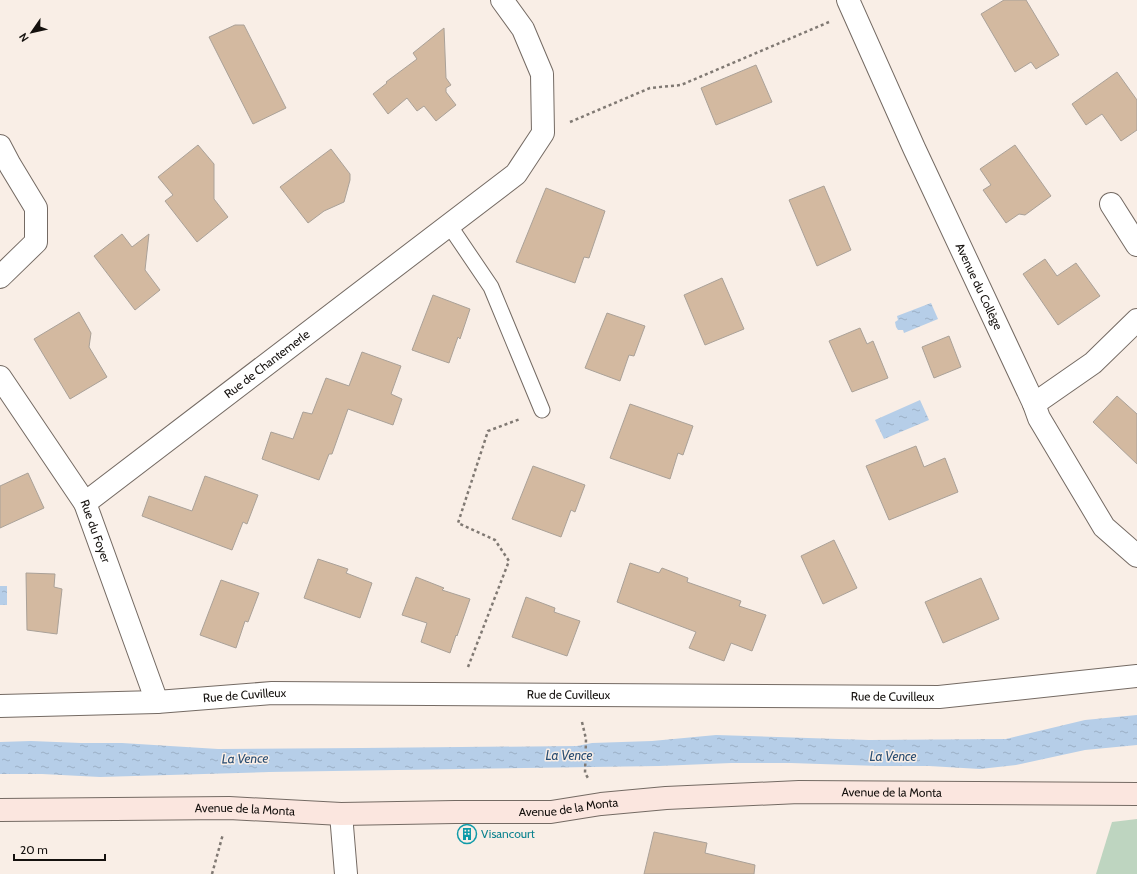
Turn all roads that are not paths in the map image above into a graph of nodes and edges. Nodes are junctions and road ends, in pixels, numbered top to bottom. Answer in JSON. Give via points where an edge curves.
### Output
{"nodes":[{"id":1,"x":502,"y":0,"type":"edge"},
{"id":2,"x":848,"y":0,"type":"edge"},
{"id":3,"x":0,"y":146,"type":"edge"},
{"id":4,"x":1111,"y":204,"type":"dead end"},
{"id":5,"x":449,"y":225,"type":"junction"},
{"id":6,"x":1137,"y":245,"type":"edge"},
{"id":7,"x":0,"y":277,"type":"edge"},
{"id":8,"x":1137,"y":320,"type":"edge"},
{"id":9,"x":0,"y":377,"type":"edge"},
{"id":10,"x":1034,"y":404,"type":"junction"},
{"id":11,"x":542,"y":410,"type":"road end"},
{"id":12,"x":85,"y":503,"type":"junction"},
{"id":13,"x":1137,"y":556,"type":"edge"},
{"id":14,"x":1137,"y":676,"type":"edge"},
{"id":15,"x":157,"y":702,"type":"junction"},
{"id":16,"x":0,"y":706,"type":"edge"},
{"id":17,"x":1137,"y":794,"type":"edge"},
{"id":18,"x":0,"y":810,"type":"edge"},
{"id":19,"x":341,"y":814,"type":"junction"},
{"id":20,"x":346,"y":874,"type":"edge"}],
"edges":[{"from":1,"to":5,"type":"street","name":"Rue de Chantemerle","via":[[523,29],[542,74],[543,132],[516,174]]},
{"from":2,"to":10,"type":"street","name":"Avenue du Collège"},
{"from":3,"to":7,"type":"street","via":[[36,208],[36,242]]},
{"from":4,"to":6,"type":"street"},
{"from":5,"to":11,"type":"lane","via":[[490,287]]},
{"from":5,"to":12,"type":"street","name":"Rue de Chantemerle"},
{"from":8,"to":10,"type":"street","via":[[1093,363]]},
{"from":9,"to":12,"type":"street","name":"Rue du Foyer"},
{"from":10,"to":13,"type":"street","name":"Avenue du Collège","via":[[1039,418],[1104,527]]},
{"from":12,"to":15,"type":"street","name":"Rue du Foyer"},
{"from":14,"to":15,"type":"street","name":"Rue de Cuvilleux","via":[[939,697],[272,693]]},
{"from":15,"to":16,"type":"street","name":"Rue de Cuvilleux"},
{"from":17,"to":19,"type":"street","name":"Avenue de la Monta","via":[[799,792],[666,798],[551,812]]},
{"from":18,"to":19,"type":"street","name":"Avenue de la Monta","via":[[230,808]]},
{"from":19,"to":20,"type":"street"}]}
